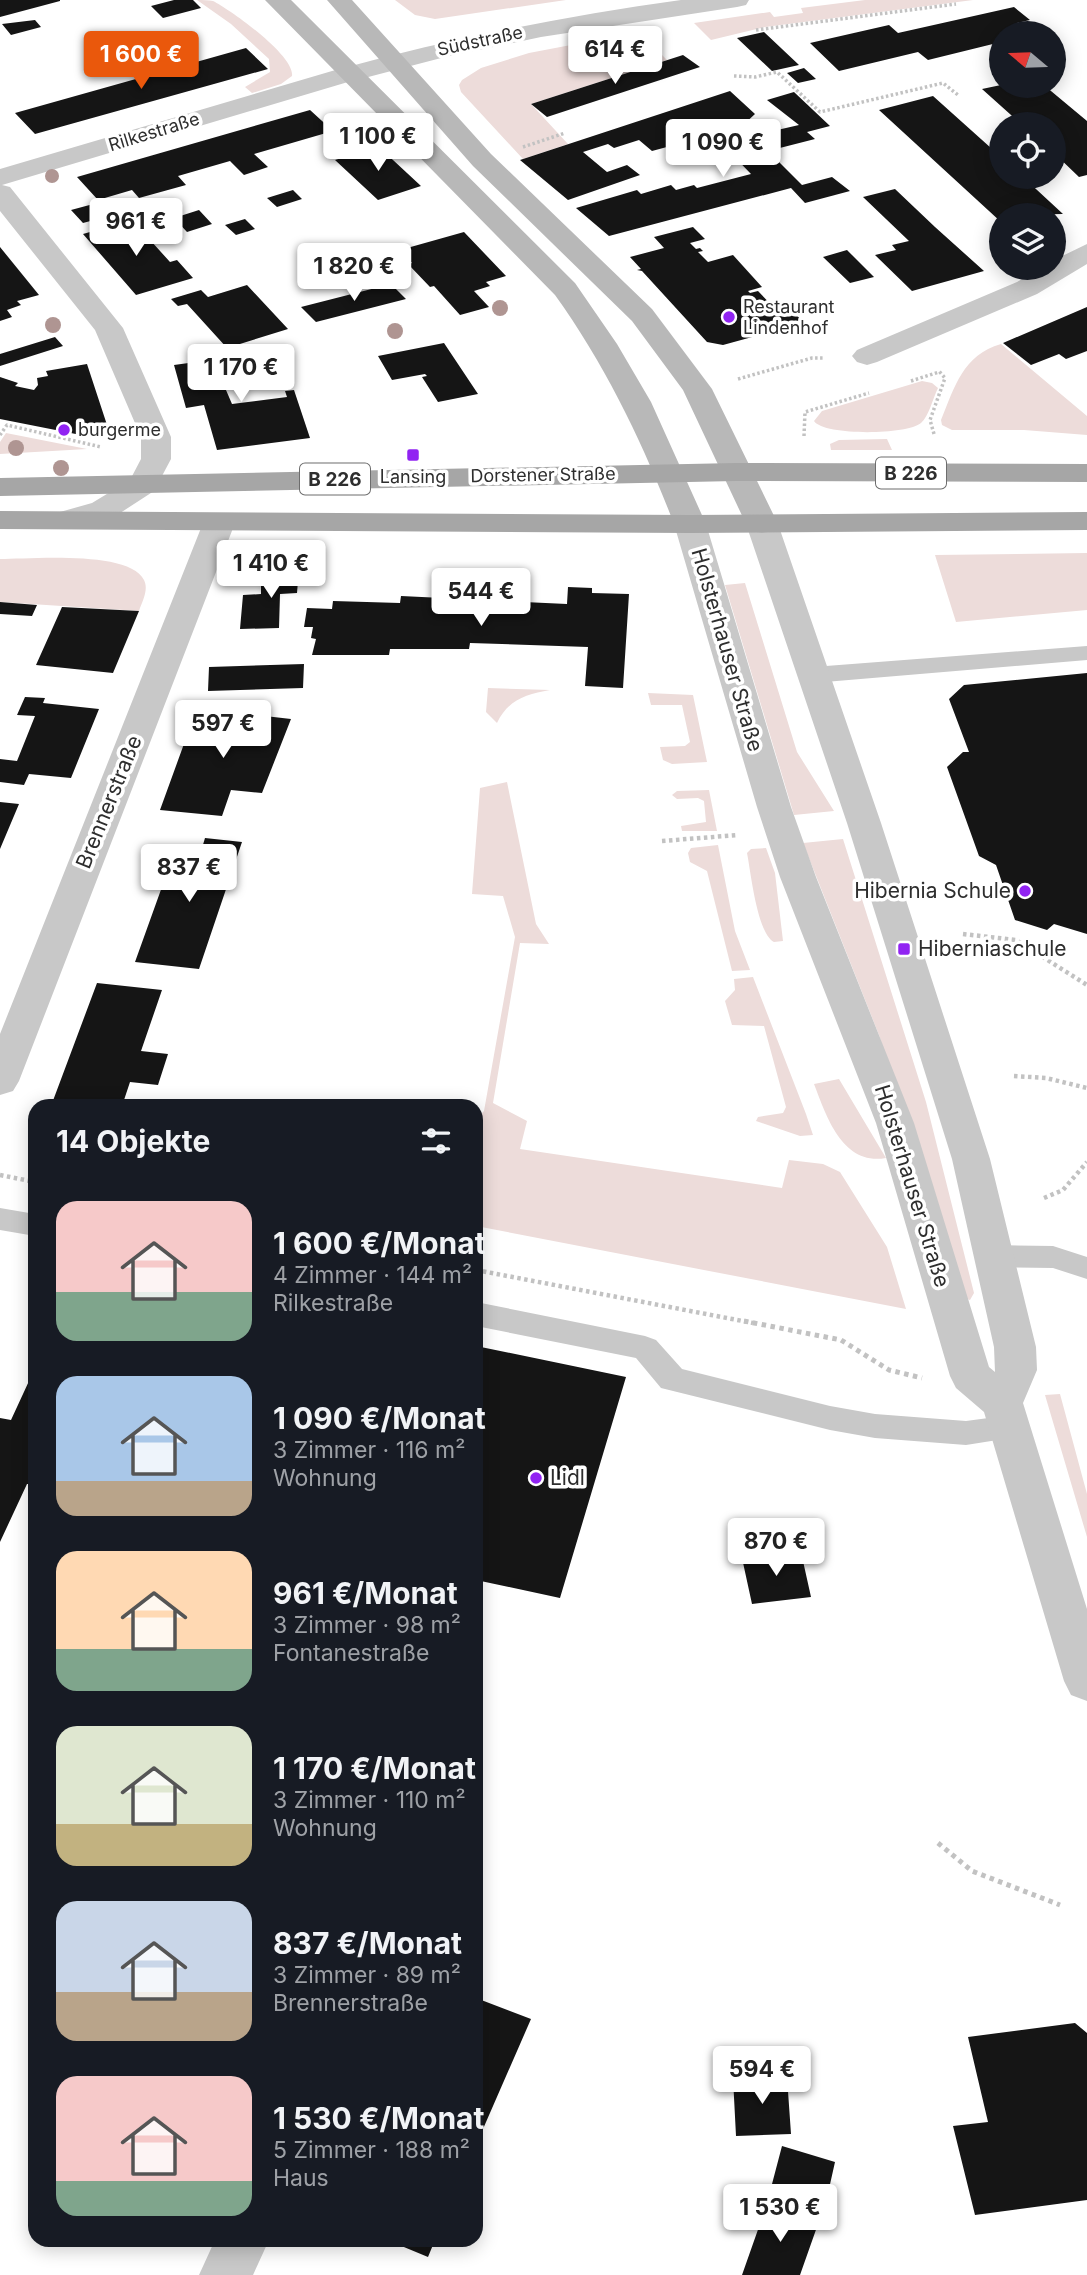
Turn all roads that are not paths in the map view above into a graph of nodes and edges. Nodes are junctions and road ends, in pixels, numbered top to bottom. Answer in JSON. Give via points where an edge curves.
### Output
{"nodes":[{"id":1,"x":277,"y":0,"type":"edge"},
{"id":2,"x":339,"y":0,"type":"edge"},
{"id":3,"x":737,"y":0,"type":"edge"},
{"id":4,"x":396,"y":61,"type":"junction"},
{"id":5,"x":349,"y":74,"type":"junction"},
{"id":6,"x":0,"y":178,"type":"edge"},
{"id":7,"x":0,"y":193,"type":"edge"},
{"id":8,"x":1087,"y":252,"type":"edge"},
{"id":9,"x":867,"y":356,"type":"road end"},
{"id":10,"x":149,"y":472,"type":"junction"},
{"id":11,"x":736,"y":472,"type":"junction"},
{"id":12,"x":671,"y":473,"type":"junction"},
{"id":13,"x":1087,"y":473,"type":"edge"},
{"id":14,"x":0,"y":487,"type":"edge"},
{"id":15,"x":71,"y":519,"type":"junction"},
{"id":16,"x":0,"y":520,"type":"edge"},
{"id":17,"x":1087,"y":521,"type":"edge"},
{"id":18,"x":219,"y":523,"type":"junction"},
{"id":19,"x":690,"y":524,"type":"junction"},
{"id":20,"x":762,"y":524,"type":"junction"},
{"id":21,"x":1087,"y":653,"type":"edge"},
{"id":22,"x":813,"y":675,"type":"junction"},
{"id":23,"x":0,"y":1081,"type":"edge"},
{"id":24,"x":0,"y":1219,"type":"edge"},
{"id":25,"x":28,"y":1224,"type":"edge"},
{"id":26,"x":993,"y":1256,"type":"junction"},
{"id":27,"x":1087,"y":1268,"type":"edge"},
{"id":28,"x":483,"y":1315,"type":"edge"},
{"id":29,"x":1007,"y":1415,"type":"junction"},
{"id":30,"x":1087,"y":1681,"type":"edge"},
{"id":31,"x":239,"y":2247,"type":"edge"},
{"id":32,"x":225,"y":2275,"type":"edge"}],
"edges":[{"from":1,"to":5,"type":"main road","name":"Holsterhauser Straße"},
{"from":2,"to":4,"type":"main road"},
{"from":3,"to":4,"type":"street","name":"Südstraße","via":[[542,28]]},
{"from":4,"to":5,"type":"street","name":"Südstraße"},
{"from":4,"to":11,"type":"main road","via":[[482,160],[642,315],[697,390]]},
{"from":5,"to":6,"type":"street","name":"Rilkestraße"},
{"from":5,"to":12,"type":"main road","name":"Holsterhauser Straße","via":[[565,289],[622,376]]},
{"from":7,"to":10,"type":"street","via":[[109,328],[156,437]]},
{"from":8,"to":9,"type":"street","via":[[1027,288]]},
{"from":10,"to":12,"type":"main road","name":"Dorstener Straße","number":"B 226","via":[[286,479]]},
{"from":10,"to":14,"type":"main road","name":"Dorstener Straße","number":"B 226"},
{"from":10,"to":15,"type":"street","via":[[103,510]]},
{"from":11,"to":12,"type":"main road","name":"Dorstener Straße","number":"B 226"},
{"from":11,"to":13,"type":"main road","name":"Dorstener Straße","number":"B 226"},
{"from":11,"to":20,"type":"main road"},
{"from":12,"to":19,"type":"main road","name":"Holsterhauser Straße"},
{"from":15,"to":16,"type":"main road","number":"B 226"},
{"from":15,"to":18,"type":"main road","number":"B 226"},
{"from":17,"to":20,"type":"main road","number":"B 226"},
{"from":18,"to":19,"type":"main road","number":"B 226"},
{"from":18,"to":23,"type":"street","name":"Brennerstraße"},
{"from":19,"to":20,"type":"main road","number":"B 226"},
{"from":19,"to":29,"type":"street","name":"Holsterhauser Straße","via":[[766,780],[798,877],[879,1079],[971,1376]]},
{"from":20,"to":22,"type":"street"},
{"from":21,"to":22,"type":"lane"},
{"from":22,"to":26,"type":"street","via":[[971,1159]]},
{"from":24,"to":25,"type":"lane"},
{"from":26,"to":27,"type":"lane","via":[[1053,1257]]},
{"from":26,"to":29,"type":"street","via":[[1015,1347],[1016,1370]]},
{"from":28,"to":29,"type":"lane","via":[[645,1348],[672,1379],[830,1418],[966,1433]]},
{"from":29,"to":30,"type":"street"},
{"from":31,"to":32,"type":"street"}]}
